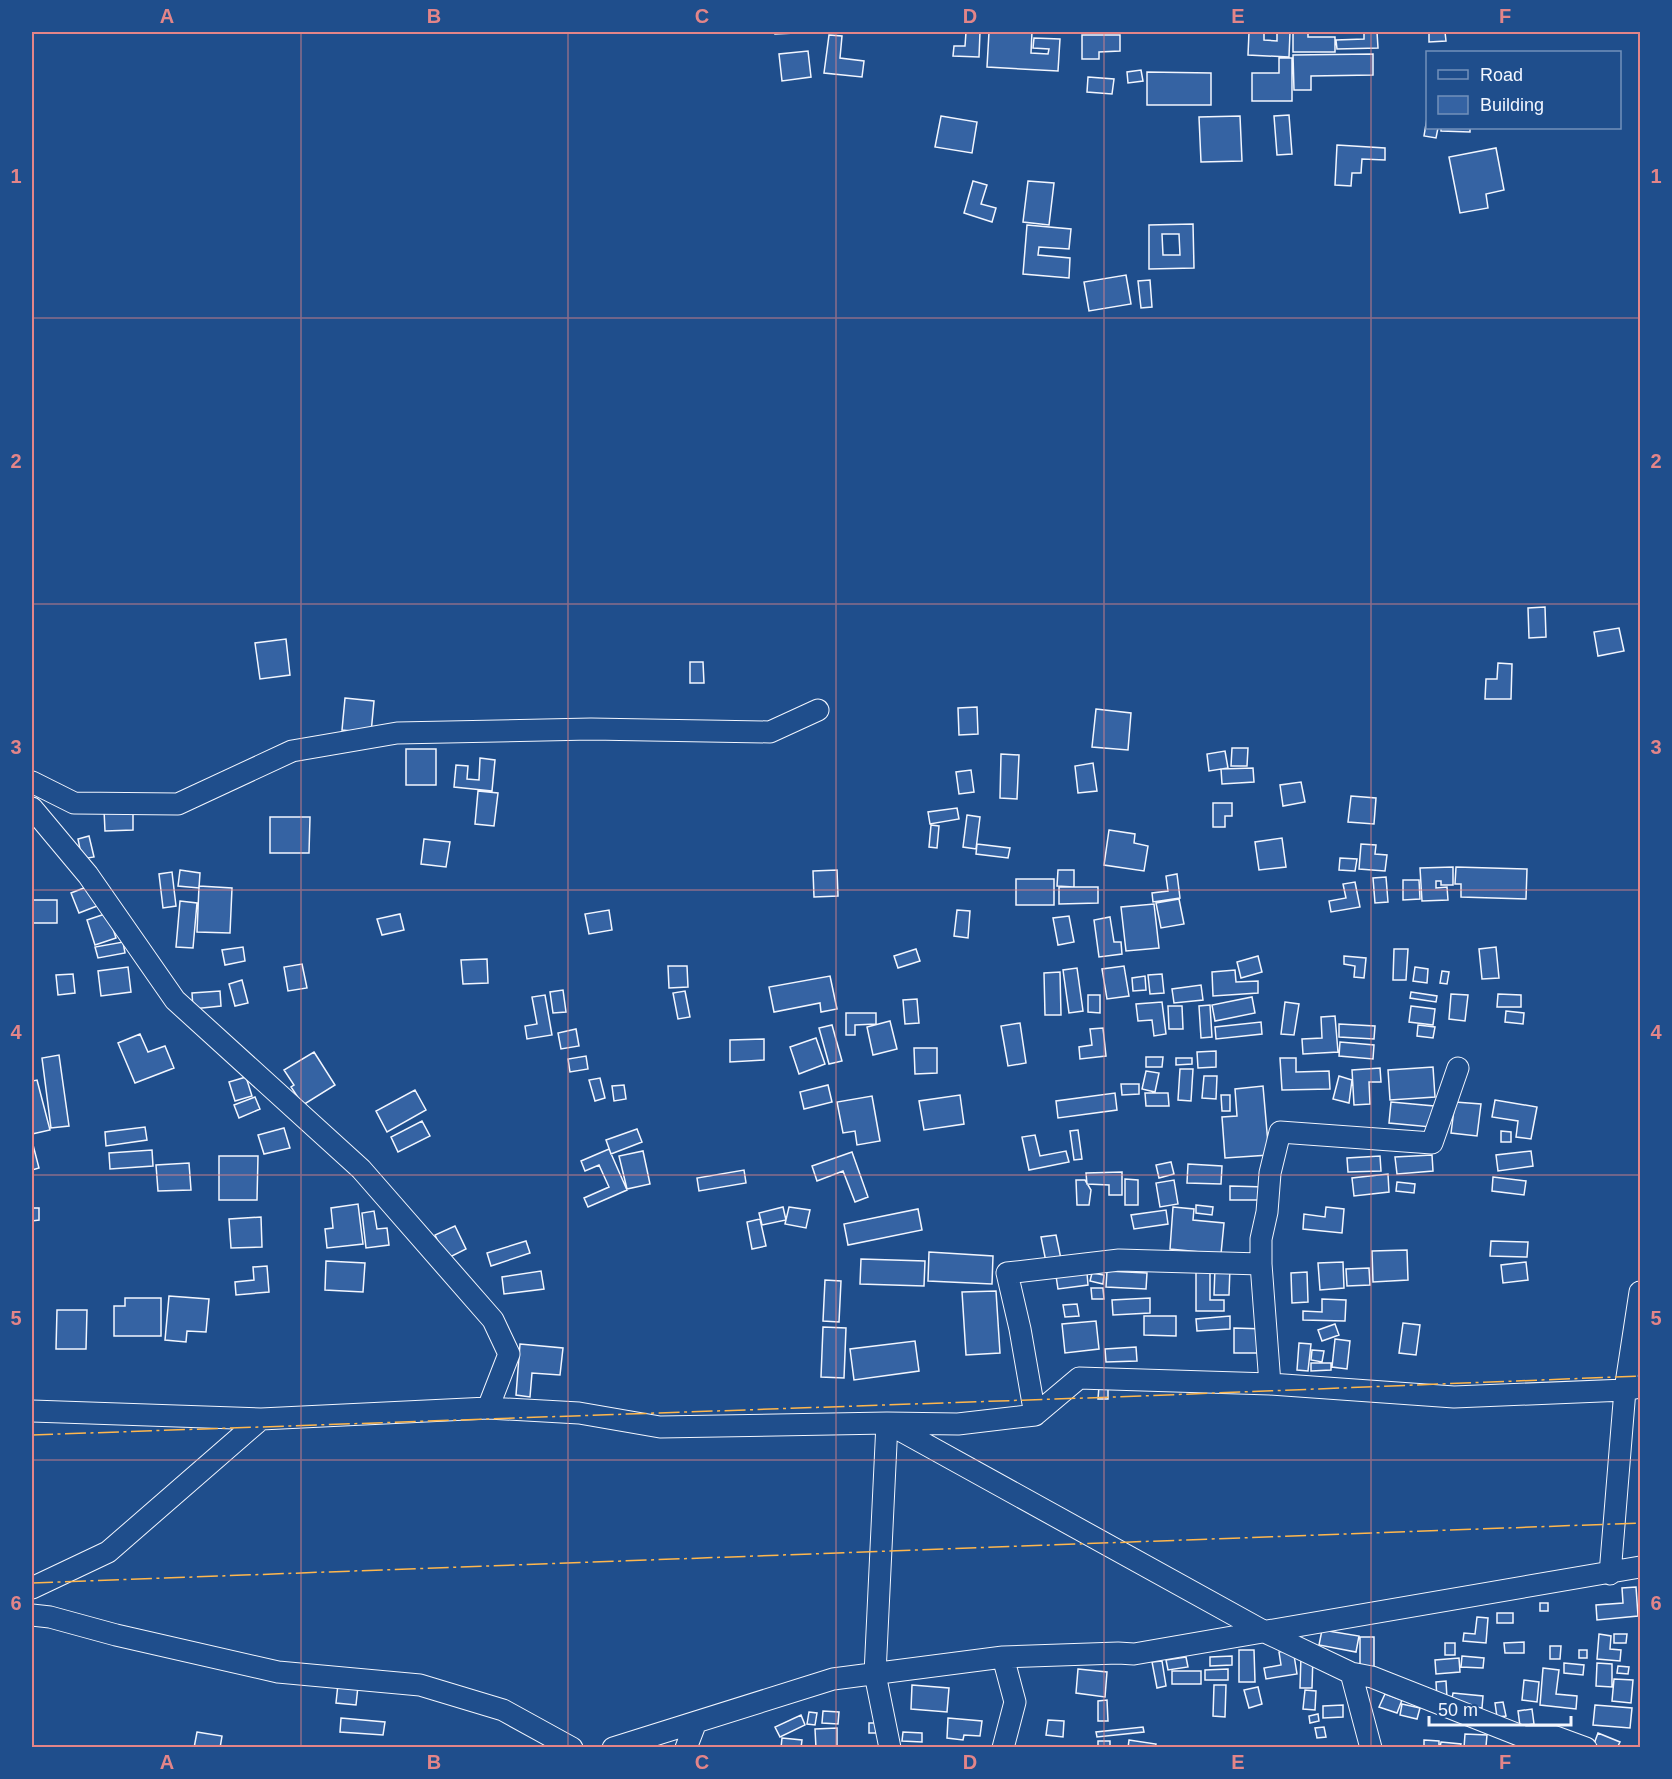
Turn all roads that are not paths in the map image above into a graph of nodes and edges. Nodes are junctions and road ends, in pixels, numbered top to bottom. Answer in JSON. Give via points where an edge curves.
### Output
{"nodes":[{"id":1,"x":818,"y":710,"type":"dead end"},
{"id":2,"x":32,"y":782,"type":"edge"},
{"id":3,"x":32,"y":808,"type":"edge"},
{"id":4,"x":1458,"y":1068,"type":"dead end"},
{"id":5,"x":1261,"y":1264,"type":"junction"},
{"id":6,"x":1640,"y":1292,"type":"edge"},
{"id":7,"x":1270,"y":1383,"type":"junction"},
{"id":8,"x":1633,"y":1389,"type":"edge"},
{"id":9,"x":488,"y":1407,"type":"junction"},
{"id":10,"x":32,"y":1411,"type":"edge"},
{"id":11,"x":1035,"y":1415,"type":"junction"},
{"id":12,"x":261,"y":1419,"type":"junction"},
{"id":13,"x":887,"y":1423,"type":"junction"},
{"id":14,"x":1641,"y":1567,"type":"edge"},
{"id":15,"x":1610,"y":1574,"type":"junction"},
{"id":16,"x":32,"y":1588,"type":"edge"},
{"id":17,"x":32,"y":1616,"type":"edge"},
{"id":18,"x":1266,"y":1632,"type":"junction"},
{"id":19,"x":1002,"y":1657,"type":"junction"},
{"id":20,"x":1351,"y":1672,"type":"junction"},
{"id":21,"x":875,"y":1674,"type":"junction"},
{"id":22,"x":696,"y":1722,"type":"junction"},
{"id":23,"x":572,"y":1748,"type":"edge"},
{"id":24,"x":613,"y":1748,"type":"edge"},
{"id":25,"x":686,"y":1748,"type":"edge"},
{"id":26,"x":890,"y":1748,"type":"edge"},
{"id":27,"x":1003,"y":1748,"type":"edge"},
{"id":28,"x":1371,"y":1748,"type":"edge"},
{"id":29,"x":1586,"y":1748,"type":"edge"}],
"edges":[{"from":1,"to":2,"type":"street","via":[[770,732],[591,729],[397,733],[292,752],[178,804],[74,803]]},
{"from":3,"to":9,"type":"street","via":[[88,875],[175,1000],[361,1169],[493,1320],[509,1354]]},
{"from":4,"to":5,"type":"street","via":[[1432,1143],[1280,1132],[1270,1173]]},
{"from":5,"to":7,"type":"street"},
{"from":5,"to":11,"type":"street","via":[[1119,1260],[1007,1273]]},
{"from":6,"to":8,"type":"street"},
{"from":7,"to":8,"type":"street","via":[[1454,1397]]},
{"from":7,"to":11,"type":"street","via":[[1079,1378]]},
{"from":8,"to":15,"type":"street"},
{"from":9,"to":12,"type":"street"},
{"from":9,"to":13,"type":"street","via":[[579,1413],[660,1427]]},
{"from":10,"to":12,"type":"street"},
{"from":11,"to":13,"type":"street","via":[[958,1424]]},
{"from":12,"to":16,"type":"street","via":[[108,1552]]},
{"from":13,"to":18,"type":"street"},
{"from":13,"to":21,"type":"street"},
{"from":14,"to":15,"type":"street"},
{"from":15,"to":18,"type":"street"},
{"from":17,"to":23,"type":"street","via":[[50,1617],[278,1672],[420,1685],[503,1710]]},
{"from":18,"to":19,"type":"street","via":[[1134,1654]]},
{"from":18,"to":20,"type":"street"},
{"from":19,"to":21,"type":"street"},
{"from":19,"to":27,"type":"street","via":[[1015,1702]]},
{"from":20,"to":28,"type":"street"},
{"from":20,"to":29,"type":"street","via":[[1524,1737],[1556,1737]]},
{"from":21,"to":22,"type":"street","via":[[833,1679]]},
{"from":21,"to":26,"type":"street"},
{"from":22,"to":24,"type":"street"},
{"from":22,"to":25,"type":"street"}]}
